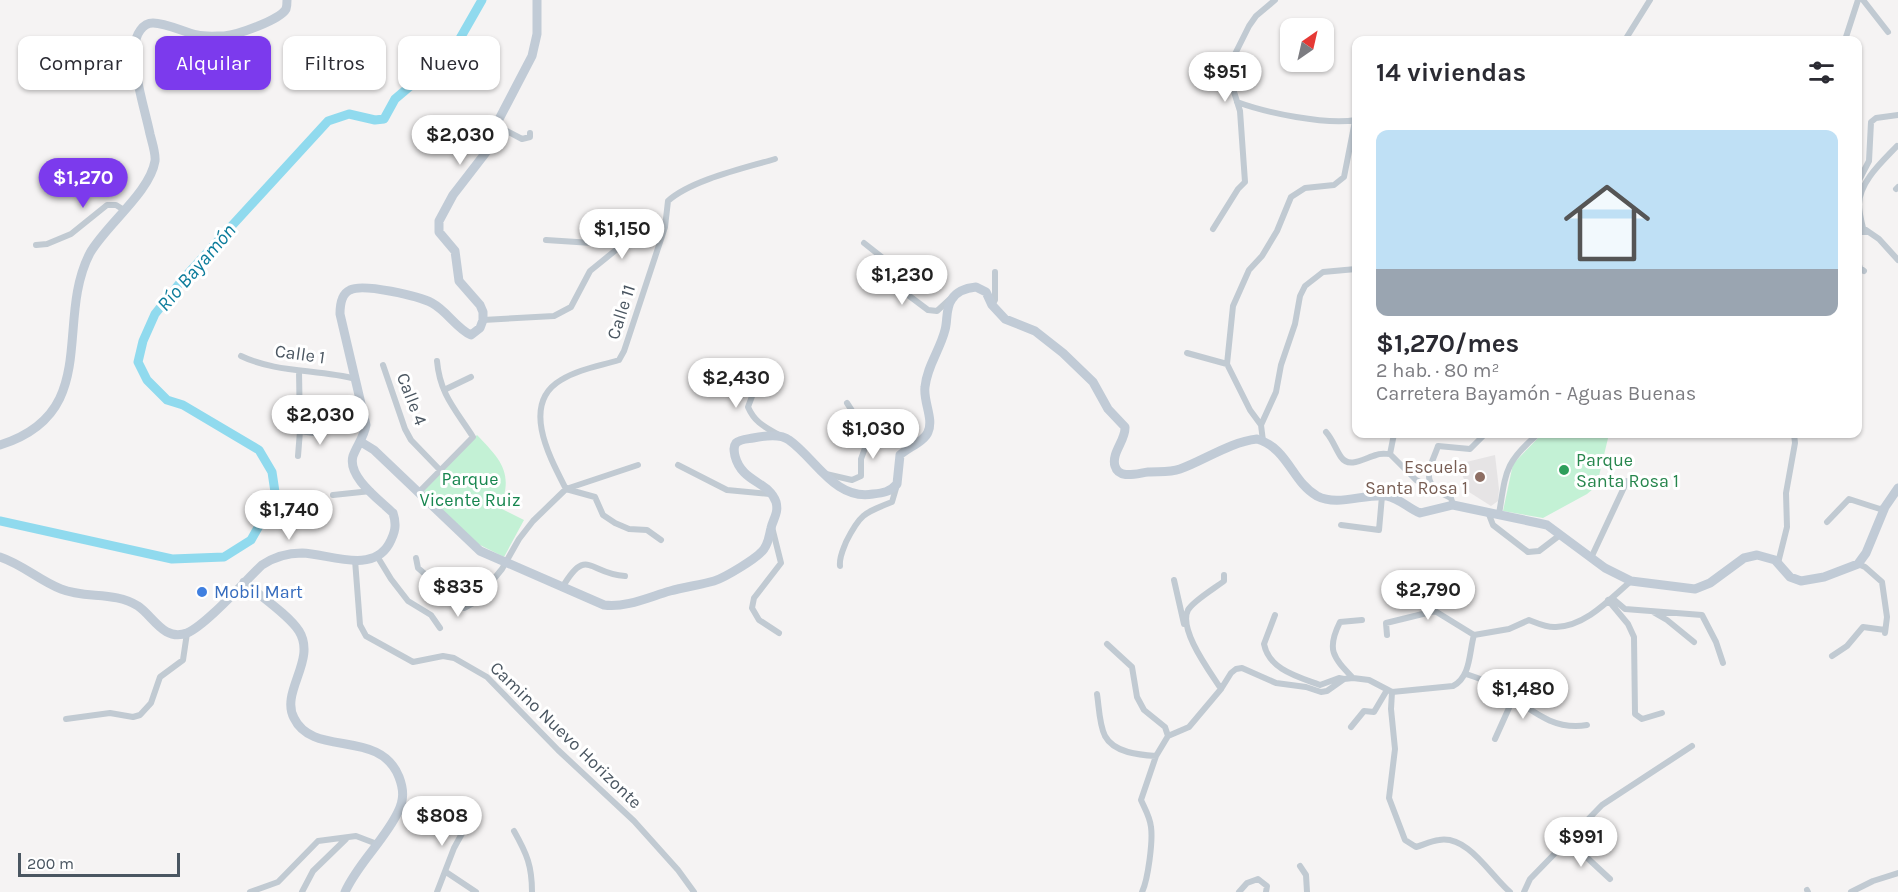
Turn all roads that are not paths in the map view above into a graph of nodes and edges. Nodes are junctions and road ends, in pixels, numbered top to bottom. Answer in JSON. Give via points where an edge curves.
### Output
{"nodes":[{"id":1,"x":287,"y":0,"type":"edge"},
{"id":2,"x":537,"y":0,"type":"edge"},
{"id":3,"x":1275,"y":0,"type":"edge"},
{"id":4,"x":1650,"y":0,"type":"edge"},
{"id":5,"x":1858,"y":0,"type":"edge"},
{"id":6,"x":1863,"y":0,"type":"edge"},
{"id":7,"x":1888,"y":32,"type":"dead end"},
{"id":8,"x":1628,"y":36,"type":"edge"},
{"id":9,"x":1846,"y":36,"type":"edge"},
{"id":10,"x":1237,"y":102,"type":"junction"},
{"id":11,"x":1898,"y":115,"type":"edge"},
{"id":12,"x":1352,"y":121,"type":"edge"},
{"id":13,"x":497,"y":123,"type":"junction"},
{"id":14,"x":530,"y":133,"type":"dead end"},
{"id":15,"x":1352,"y":136,"type":"edge"},
{"id":16,"x":1897,"y":146,"type":"edge"},
{"id":17,"x":775,"y":159,"type":"dead end"},
{"id":18,"x":1862,"y":174,"type":"edge"},
{"id":19,"x":1862,"y":192,"type":"edge"},
{"id":20,"x":124,"y":210,"type":"junction"},
{"id":21,"x":1862,"y":213,"type":"edge"},
{"id":22,"x":1862,"y":225,"type":"edge"},
{"id":23,"x":1213,"y":229,"type":"dead end"},
{"id":24,"x":1866,"y":230,"type":"junction"},
{"id":25,"x":1862,"y":231,"type":"edge"},
{"id":26,"x":546,"y":240,"type":"dead end"},
{"id":27,"x":864,"y":243,"type":"dead end"},
{"id":28,"x":36,"y":245,"type":"dead end"},
{"id":29,"x":1898,"y":260,"type":"edge"},
{"id":30,"x":1352,"y":269,"type":"edge"},
{"id":31,"x":995,"y":272,"type":"dead end"},
{"id":32,"x":959,"y":292,"type":"junction"},
{"id":33,"x":992,"y":305,"type":"junction"},
{"id":34,"x":483,"y":320,"type":"junction"},
{"id":35,"x":1187,"y":353,"type":"dead end"},
{"id":36,"x":241,"y":356,"type":"dead end"},
{"id":37,"x":437,"y":361,"type":"dead end"},
{"id":38,"x":761,"y":361,"type":"dead end"},
{"id":39,"x":1227,"y":364,"type":"junction"},
{"id":40,"x":383,"y":365,"type":"dead end"},
{"id":41,"x":299,"y":370,"type":"junction"},
{"id":42,"x":471,"y":377,"type":"dead end"},
{"id":43,"x":356,"y":379,"type":"junction"},
{"id":44,"x":444,"y":390,"type":"junction"},
{"id":45,"x":847,"y":403,"type":"dead end"},
{"id":46,"x":1261,"y":425,"type":"junction"},
{"id":47,"x":324,"y":426,"type":"dead end"},
{"id":48,"x":300,"y":431,"type":"junction"},
{"id":49,"x":1326,"y":432,"type":"dead end"},
{"id":50,"x":781,"y":436,"type":"junction"},
{"id":51,"x":1393,"y":438,"type":"edge"},
{"id":52,"x":1481,"y":438,"type":"edge"},
{"id":53,"x":1534,"y":438,"type":"edge"},
{"id":54,"x":1794,"y":438,"type":"edge"},
{"id":55,"x":1263,"y":441,"type":"junction"},
{"id":56,"x":361,"y":442,"type":"junction"},
{"id":57,"x":0,"y":445,"type":"edge"},
{"id":58,"x":1390,"y":454,"type":"junction"},
{"id":59,"x":298,"y":456,"type":"dead end"},
{"id":60,"x":638,"y":465,"type":"dead end"},
{"id":61,"x":678,"y":465,"type":"dead end"},
{"id":62,"x":439,"y":469,"type":"junction"},
{"id":63,"x":825,"y":475,"type":"junction"},
{"id":64,"x":1627,"y":481,"type":"dead end"},
{"id":65,"x":897,"y":484,"type":"junction"},
{"id":66,"x":1898,"y":488,"type":"edge"},
{"id":67,"x":566,"y":489,"type":"junction"},
{"id":68,"x":371,"y":490,"type":"junction"},
{"id":69,"x":1438,"y":491,"type":"junction"},
{"id":70,"x":418,"y":493,"type":"junction"},
{"id":71,"x":771,"y":494,"type":"junction"},
{"id":72,"x":333,"y":495,"type":"dead end"},
{"id":73,"x":1382,"y":496,"type":"junction"},
{"id":74,"x":1453,"y":505,"type":"junction"},
{"id":75,"x":1885,"y":507,"type":"junction"},
{"id":76,"x":1488,"y":512,"type":"junction"},
{"id":77,"x":1499,"y":514,"type":"junction"},
{"id":78,"x":1827,"y":522,"type":"dead end"},
{"id":79,"x":772,"y":525,"type":"junction"},
{"id":80,"x":1341,"y":525,"type":"dead end"},
{"id":81,"x":1560,"y":535,"type":"junction"},
{"id":82,"x":661,"y":540,"type":"dead end"},
{"id":83,"x":377,"y":556,"type":"junction"},
{"id":84,"x":0,"y":557,"type":"edge"},
{"id":85,"x":416,"y":558,"type":"dead end"},
{"id":86,"x":1591,"y":558,"type":"junction"},
{"id":87,"x":355,"y":560,"type":"junction"},
{"id":88,"x":505,"y":563,"type":"junction"},
{"id":89,"x":1778,"y":563,"type":"junction"},
{"id":90,"x":1858,"y":564,"type":"junction"},
{"id":91,"x":840,"y":566,"type":"dead end"},
{"id":92,"x":256,"y":571,"type":"junction"},
{"id":93,"x":1224,"y":575,"type":"dead end"},
{"id":94,"x":625,"y":576,"type":"dead end"},
{"id":95,"x":1174,"y":580,"type":"dead end"},
{"id":96,"x":1631,"y":581,"type":"junction"},
{"id":97,"x":244,"y":582,"type":"junction"},
{"id":98,"x":1398,"y":585,"type":"dead end"},
{"id":99,"x":562,"y":588,"type":"junction"},
{"id":100,"x":234,"y":592,"type":"junction"},
{"id":101,"x":258,"y":594,"type":"junction"},
{"id":102,"x":1610,"y":599,"type":"junction"},
{"id":103,"x":1648,"y":610,"type":"junction"},
{"id":104,"x":1435,"y":611,"type":"junction"},
{"id":105,"x":1275,"y":615,"type":"dead end"},
{"id":106,"x":1362,"y":620,"type":"dead end"},
{"id":107,"x":440,"y":628,"type":"dead end"},
{"id":108,"x":1189,"y":631,"type":"junction"},
{"id":109,"x":187,"y":633,"type":"junction"},
{"id":110,"x":779,"y":633,"type":"dead end"},
{"id":111,"x":1474,"y":634,"type":"junction"},
{"id":112,"x":1387,"y":635,"type":"dead end"},
{"id":113,"x":1694,"y":642,"type":"dead end"},
{"id":114,"x":1107,"y":644,"type":"dead end"},
{"id":115,"x":1832,"y":656,"type":"dead end"},
{"id":116,"x":1723,"y":663,"type":"dead end"},
{"id":117,"x":1466,"y":674,"type":"junction"},
{"id":118,"x":1353,"y":678,"type":"junction"},
{"id":119,"x":1344,"y":679,"type":"junction"},
{"id":120,"x":1221,"y":689,"type":"junction"},
{"id":121,"x":1390,"y":691,"type":"junction"},
{"id":122,"x":1097,"y":694,"type":"dead end"},
{"id":123,"x":1513,"y":699,"type":"junction"},
{"id":124,"x":1662,"y":713,"type":"dead end"},
{"id":125,"x":66,"y":719,"type":"dead end"},
{"id":126,"x":1587,"y":725,"type":"dead end"},
{"id":127,"x":1351,"y":727,"type":"dead end"},
{"id":128,"x":1168,"y":736,"type":"junction"},
{"id":129,"x":1495,"y":739,"type":"dead end"},
{"id":130,"x":1692,"y":746,"type":"dead end"},
{"id":131,"x":1156,"y":756,"type":"junction"},
{"id":132,"x":466,"y":806,"type":"dead end"},
{"id":133,"x":514,"y":831,"type":"dead end"},
{"id":134,"x":346,"y":839,"type":"junction"},
{"id":135,"x":1568,"y":840,"type":"junction"},
{"id":136,"x":378,"y":844,"type":"junction"},
{"id":137,"x":1300,"y":866,"type":"dead end"},
{"id":138,"x":446,"y":872,"type":"junction"},
{"id":139,"x":1898,"y":873,"type":"edge"},
{"id":140,"x":1610,"y":879,"type":"dead end"},
{"id":141,"x":250,"y":892,"type":"edge"},
{"id":142,"x":302,"y":892,"type":"edge"},
{"id":143,"x":345,"y":892,"type":"edge"},
{"id":144,"x":437,"y":892,"type":"edge"},
{"id":145,"x":476,"y":892,"type":"edge"},
{"id":146,"x":532,"y":892,"type":"edge"},
{"id":147,"x":694,"y":892,"type":"edge"},
{"id":148,"x":1142,"y":892,"type":"edge"},
{"id":149,"x":1239,"y":892,"type":"edge"},
{"id":150,"x":1266,"y":892,"type":"edge"},
{"id":151,"x":1307,"y":892,"type":"edge"},
{"id":152,"x":1510,"y":892,"type":"edge"},
{"id":153,"x":1524,"y":892,"type":"edge"},
{"id":154,"x":1851,"y":892,"type":"edge"}],
"edges":[{"from":1,"to":20,"type":"street","via":[[286,9],[276,18],[227,36],[199,36],[153,23],[144,26],[135,45],[137,69],[156,160],[145,184]]},
{"from":2,"to":13,"type":"street","via":[[537,34],[532,56]]},
{"from":3,"to":10,"type":"street","via":[[1256,16],[1233,60],[1229,76]]},
{"from":4,"to":8,"type":"street"},
{"from":5,"to":9,"type":"street"},
{"from":6,"to":7,"type":"street"},
{"from":10,"to":12,"type":"street","via":[[1278,114]]},
{"from":10,"to":23,"type":"street","via":[[1245,182]]},
{"from":11,"to":18,"type":"street","via":[[1871,122],[1869,161]]},
{"from":13,"to":14,"type":"street","via":[[522,139],[530,137]]},
{"from":13,"to":34,"type":"street","via":[[487,152],[439,220],[440,232],[455,250],[459,281],[480,305]]},
{"from":15,"to":39,"type":"street","via":[[1344,177],[1334,185],[1305,188],[1291,197],[1277,231],[1250,270],[1233,306]]},
{"from":16,"to":19,"type":"street","via":[[1875,169]]},
{"from":17,"to":67,"type":"street","name":"Calle 11","via":[[708,179],[668,201],[663,235],[619,360],[570,375],[546,393],[539,413],[540,424]]},
{"from":20,"to":28,"type":"street","via":[[107,205],[71,234]]},
{"from":20,"to":57,"type":"street","via":[[92,251],[82,272],[71,365],[64,390],[39,424]]},
{"from":21,"to":24,"type":"street"},
{"from":22,"to":24,"type":"street"},
{"from":24,"to":25,"type":"street"},
{"from":24,"to":29,"type":"street","via":[[1880,239]]},
{"from":26,"to":34,"type":"street","via":[[592,243],[625,215],[635,218],[621,245],[590,271],[571,307],[563,313]]},
{"from":27,"to":32,"type":"street","via":[[893,266],[900,289],[928,310],[937,311]]},
{"from":30,"to":46,"type":"street","via":[[1323,272],[1305,286],[1276,392]]},
{"from":31,"to":33,"type":"street"},
{"from":32,"to":33,"type":"street","via":[[982,289]]},
{"from":32,"to":65,"type":"street","via":[[947,308],[945,330],[929,368],[925,389],[929,431],[900,455]]},
{"from":33,"to":55,"type":"street","via":[[1005,319],[1047,340],[1094,382],[1108,409],[1125,427],[1126,435],[1115,459],[1119,472],[1131,475],[1177,471],[1249,440]]},
{"from":34,"to":43,"type":"street","via":[[471,334],[426,301],[363,287],[349,290],[342,300],[340,314]]},
{"from":35,"to":39,"type":"street"},
{"from":36,"to":41,"type":"street","name":"Calle 1"},
{"from":37,"to":44,"type":"street"},
{"from":38,"to":50,"type":"street","via":[[748,407],[758,423]]},
{"from":39,"to":46,"type":"street"},
{"from":40,"to":62,"type":"street","name":"Calle 4","via":[[405,429]]},
{"from":41,"to":43,"type":"street","name":"Calle 1"},
{"from":41,"to":48,"type":"street"},
{"from":42,"to":44,"type":"street"},
{"from":43,"to":56,"type":"street","via":[[366,417]]},
{"from":44,"to":62,"type":"street","via":[[473,437]]},
{"from":45,"to":63,"type":"street","via":[[868,437],[861,459],[862,473],[852,480]]},
{"from":46,"to":55,"type":"street"},
{"from":47,"to":48,"type":"street","via":[[320,434]]},
{"from":48,"to":59,"type":"street"},
{"from":49,"to":58,"type":"street","via":[[1341,458],[1348,462]]},
{"from":50,"to":63,"type":"street"},
{"from":50,"to":71,"type":"street","via":[[740,441],[733,451],[741,470]]},
{"from":51,"to":58,"type":"street"},
{"from":52,"to":69,"type":"street","via":[[1470,449],[1438,446],[1428,475]]},
{"from":53,"to":77,"type":"street","via":[[1509,465]]},
{"from":54,"to":89,"type":"street","via":[[1786,493],[1787,527]]},
{"from":55,"to":73,"type":"street","via":[[1279,452],[1316,495],[1340,500]]},
{"from":56,"to":68,"type":"street","via":[[352,467]]},
{"from":56,"to":70,"type":"street"},
{"from":58,"to":69,"type":"street","via":[[1416,480]]},
{"from":60,"to":67,"type":"street"},
{"from":61,"to":71,"type":"street","via":[[727,490]]},
{"from":62,"to":70,"type":"street"},
{"from":63,"to":65,"type":"street","via":[[841,487],[865,496],[888,492]]},
{"from":64,"to":86,"type":"street"},
{"from":65,"to":91,"type":"street","via":[[892,502],[856,521]]},
{"from":66,"to":75,"type":"street"},
{"from":67,"to":82,"type":"street","via":[[595,497],[603,515],[615,523],[629,530],[647,530]]},
{"from":67,"to":88,"type":"street","via":[[533,521]]},
{"from":68,"to":72,"type":"street"},
{"from":68,"to":83,"type":"street","via":[[396,520],[396,533],[384,553]]},
{"from":69,"to":74,"type":"street","via":[[1451,498]]},
{"from":70,"to":88,"type":"street","via":[[473,545]]},
{"from":71,"to":79,"type":"street","via":[[777,512]]},
{"from":73,"to":74,"type":"street","via":[[1420,513]]},
{"from":73,"to":80,"type":"street","via":[[1379,530]]},
{"from":74,"to":76,"type":"street"},
{"from":75,"to":78,"type":"street","via":[[1880,509],[1849,499]]},
{"from":75,"to":90,"type":"street"},
{"from":76,"to":77,"type":"street"},
{"from":76,"to":81,"type":"street","via":[[1493,525],[1528,552],[1539,551]]},
{"from":77,"to":81,"type":"street","via":[[1547,525]]},
{"from":79,"to":99,"type":"street","via":[[762,552],[717,581],[619,606],[604,605]]},
{"from":79,"to":110,"type":"street","via":[[781,563],[754,598],[752,608],[759,620]]},
{"from":81,"to":86,"type":"street"},
{"from":83,"to":87,"type":"street"},
{"from":83,"to":107,"type":"street","via":[[408,601],[431,615]]},
{"from":84,"to":109,"type":"street","via":[[62,590],[124,598],[140,607],[165,632]]},
{"from":85,"to":88,"type":"street","via":[[418,568],[464,608],[475,602]]},
{"from":86,"to":96,"type":"street"},
{"from":87,"to":92,"type":"street","via":[[301,553],[282,555]]},
{"from":87,"to":147,"type":"street","name":"Camino Nuevo Horizonte","via":[[360,626],[366,636],[413,662],[443,656],[454,658],[487,677],[634,821]]},
{"from":88,"to":99,"type":"street"},
{"from":89,"to":90,"type":"street","via":[[1790,577],[1801,581]]},
{"from":89,"to":96,"type":"street","via":[[1751,555],[1695,589]]},
{"from":90,"to":115,"type":"street","via":[[1882,582],[1885,632],[1863,627]]},
{"from":92,"to":97,"type":"street"},
{"from":92,"to":101,"type":"street","via":[[254,583]]},
{"from":93,"to":108,"type":"street","via":[[1224,581],[1187,612]]},
{"from":94,"to":99,"type":"street","via":[[582,564],[572,570]]},
{"from":95,"to":108,"type":"street","via":[[1183,622]]},
{"from":96,"to":102,"type":"street"},
{"from":97,"to":100,"type":"street"},
{"from":97,"to":101,"type":"street"},
{"from":98,"to":104,"type":"street"},
{"from":100,"to":101,"type":"street"},
{"from":100,"to":109,"type":"street"},
{"from":101,"to":136,"type":"street","via":[[302,636],[303,661],[291,703],[298,726],[315,737],[372,749],[385,757],[398,774],[402,802]]},
{"from":102,"to":103,"type":"street","via":[[1625,609]]},
{"from":102,"to":111,"type":"street","via":[[1586,619],[1566,626],[1554,628],[1529,620]]},
{"from":102,"to":124,"type":"street","via":[[1634,637],[1635,714],[1642,719]]},
{"from":103,"to":113,"type":"street"},
{"from":103,"to":116,"type":"street","via":[[1702,615]]},
{"from":104,"to":111,"type":"street"},
{"from":104,"to":112,"type":"street","via":[[1386,623]]},
{"from":105,"to":119,"type":"street","via":[[1264,645],[1271,660],[1289,674],[1320,685]]},
{"from":106,"to":118,"type":"street","via":[[1340,622],[1332,639],[1335,660]]},
{"from":108,"to":120,"type":"street","via":[[1192,644]]},
{"from":109,"to":125,"type":"street","via":[[183,660],[160,677],[151,703],[140,715],[110,713]]},
{"from":111,"to":117,"type":"street"},
{"from":114,"to":128,"type":"street","via":[[1132,667],[1137,698],[1144,710],[1165,727]]},
{"from":117,"to":121,"type":"street","via":[[1453,686]]},
{"from":117,"to":123,"type":"street","via":[[1492,684]]},
{"from":118,"to":119,"type":"street"},
{"from":118,"to":121,"type":"street","via":[[1369,680]]},
{"from":119,"to":120,"type":"street","via":[[1321,692],[1276,683],[1242,668],[1236,669]]},
{"from":120,"to":128,"type":"street","via":[[1189,727]]},
{"from":121,"to":127,"type":"street","via":[[1374,712],[1364,711]]},
{"from":121,"to":152,"type":"street","via":[[1395,749],[1389,798],[1405,840],[1416,847],[1440,840],[1460,843]]},
{"from":122,"to":131,"type":"street","via":[[1106,736],[1135,755]]},
{"from":123,"to":126,"type":"street","via":[[1543,719],[1576,727]]},
{"from":123,"to":129,"type":"street"},
{"from":128,"to":131,"type":"street"},
{"from":130,"to":135,"type":"street","via":[[1602,806]]},
{"from":131,"to":148,"type":"street","via":[[1141,800],[1152,829]]},
{"from":132,"to":138,"type":"street","via":[[465,828]]},
{"from":133,"to":146,"type":"street","via":[[532,870]]},
{"from":134,"to":136,"type":"street","via":[[356,836]]},
{"from":134,"to":141,"type":"street","via":[[318,841],[278,882]]},
{"from":134,"to":142,"type":"street","via":[[313,871]]},
{"from":135,"to":140,"type":"street"},
{"from":135,"to":153,"type":"street","via":[[1530,879]]},
{"from":136,"to":143,"type":"street"},
{"from":137,"to":151,"type":"street","via":[[1306,875]]},
{"from":138,"to":144,"type":"street"},
{"from":138,"to":145,"type":"street"},
{"from":139,"to":154,"type":"street"},
{"from":149,"to":150,"type":"street","via":[[1258,879],[1267,886]]}]}
